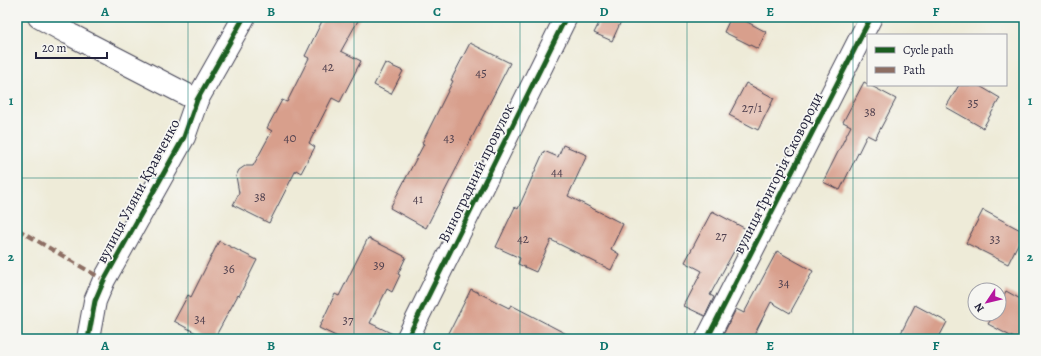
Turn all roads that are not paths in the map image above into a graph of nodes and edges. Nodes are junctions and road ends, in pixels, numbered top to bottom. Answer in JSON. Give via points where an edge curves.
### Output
{"nodes":[{"id":1,"x":38,"y":17,"type":"edge"},
{"id":2,"x":244,"y":17,"type":"edge"},
{"id":3,"x":566,"y":17,"type":"edge"},
{"id":4,"x":871,"y":17,"type":"edge"},
{"id":5,"x":197,"y":100,"type":"junction"},
{"id":6,"x":88,"y":339,"type":"edge"},
{"id":7,"x":407,"y":339,"type":"edge"},
{"id":8,"x":706,"y":339,"type":"edge"}],
"edges":[{"from":1,"to":5,"type":"street"},
{"from":2,"to":5,"type":"street","name":"вулиця Уляни Кравченко"},
{"from":3,"to":7,"type":"street","name":"Виноградний провулок"},
{"from":4,"to":8,"type":"street","name":"вулиця Григорія Сковороди"},
{"from":5,"to":6,"type":"street","name":"вулиця Уляни Кравченко","via":[[184,137],[104,280],[95,301]]}]}
